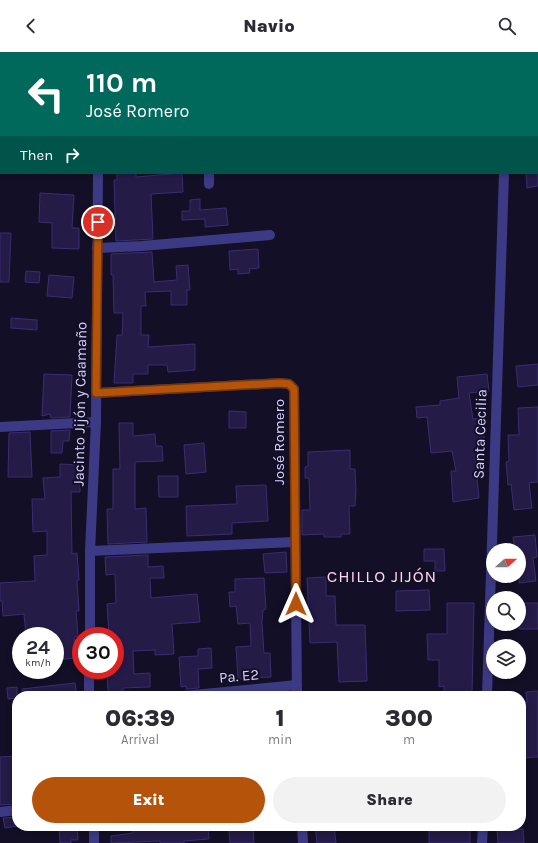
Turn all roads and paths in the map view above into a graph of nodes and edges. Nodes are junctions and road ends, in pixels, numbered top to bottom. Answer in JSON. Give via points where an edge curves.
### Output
{"nodes":[{"id":1,"x":98,"y":174,"type":"edge"},
{"id":2,"x":209,"y":174,"type":"edge"},
{"id":3,"x":504,"y":174,"type":"edge"},
{"id":4,"x":209,"y":184,"type":"dead end"},
{"id":5,"x":270,"y":235,"type":"dead end"},
{"id":6,"x":97,"y":248,"type":"junction"},
{"id":7,"x":96,"y":393,"type":"junction"},
{"id":8,"x":96,"y":422,"type":"junction"},
{"id":9,"x":0,"y":427,"type":"edge"},
{"id":10,"x":295,"y":542,"type":"junction"},
{"id":11,"x":90,"y":551,"type":"junction"},
{"id":12,"x":90,"y":627,"type":"edge"},
{"id":13,"x":89,"y":679,"type":"edge"},
{"id":14,"x":297,"y":685,"type":"junction"},
{"id":15,"x":89,"y":691,"type":"edge"},
{"id":16,"x":235,"y":691,"type":"edge"},
{"id":17,"x":297,"y":691,"type":"edge"},
{"id":18,"x":487,"y":691,"type":"edge"},
{"id":19,"x":12,"y":811,"type":"edge"},
{"id":20,"x":0,"y":812,"type":"edge"},
{"id":21,"x":94,"y":831,"type":"edge"},
{"id":22,"x":302,"y":831,"type":"edge"},
{"id":23,"x":483,"y":831,"type":"edge"},
{"id":24,"x":94,"y":843,"type":"edge"},
{"id":25,"x":303,"y":843,"type":"edge"},
{"id":26,"x":482,"y":843,"type":"edge"}],
"edges":[{"from":1,"to":6,"type":"street","name":"Jacinto Jijón y Caamaño"},
{"from":2,"to":4,"type":"street"},
{"from":3,"to":18,"type":"street","name":"Santa Cecilia"},
{"from":5,"to":6,"type":"street"},
{"from":6,"to":7,"type":"street","name":"Jacinto Jijón y Caamaño"},
{"from":7,"to":8,"type":"street","name":"Jacinto Jijón y Caamaño"},
{"from":7,"to":10,"type":"street","name":"José Romero","via":[[289,384],[294,389]]},
{"from":8,"to":9,"type":"street"},
{"from":8,"to":11,"type":"street","name":"Jacinto Jijón y Caamaño"},
{"from":10,"to":11,"type":"street"},
{"from":10,"to":14,"type":"street","name":"José Romero"},
{"from":11,"to":12,"type":"street","name":"Jacinto Jijón y Caamaño"},
{"from":13,"to":15,"type":"street"},
{"from":14,"to":16,"type":"street","name":"Pa. E2"},
{"from":14,"to":17,"type":"street","name":"José Romero"},
{"from":19,"to":20,"type":"street"},
{"from":21,"to":24,"type":"street"},
{"from":22,"to":25,"type":"street"},
{"from":23,"to":26,"type":"street"}]}
